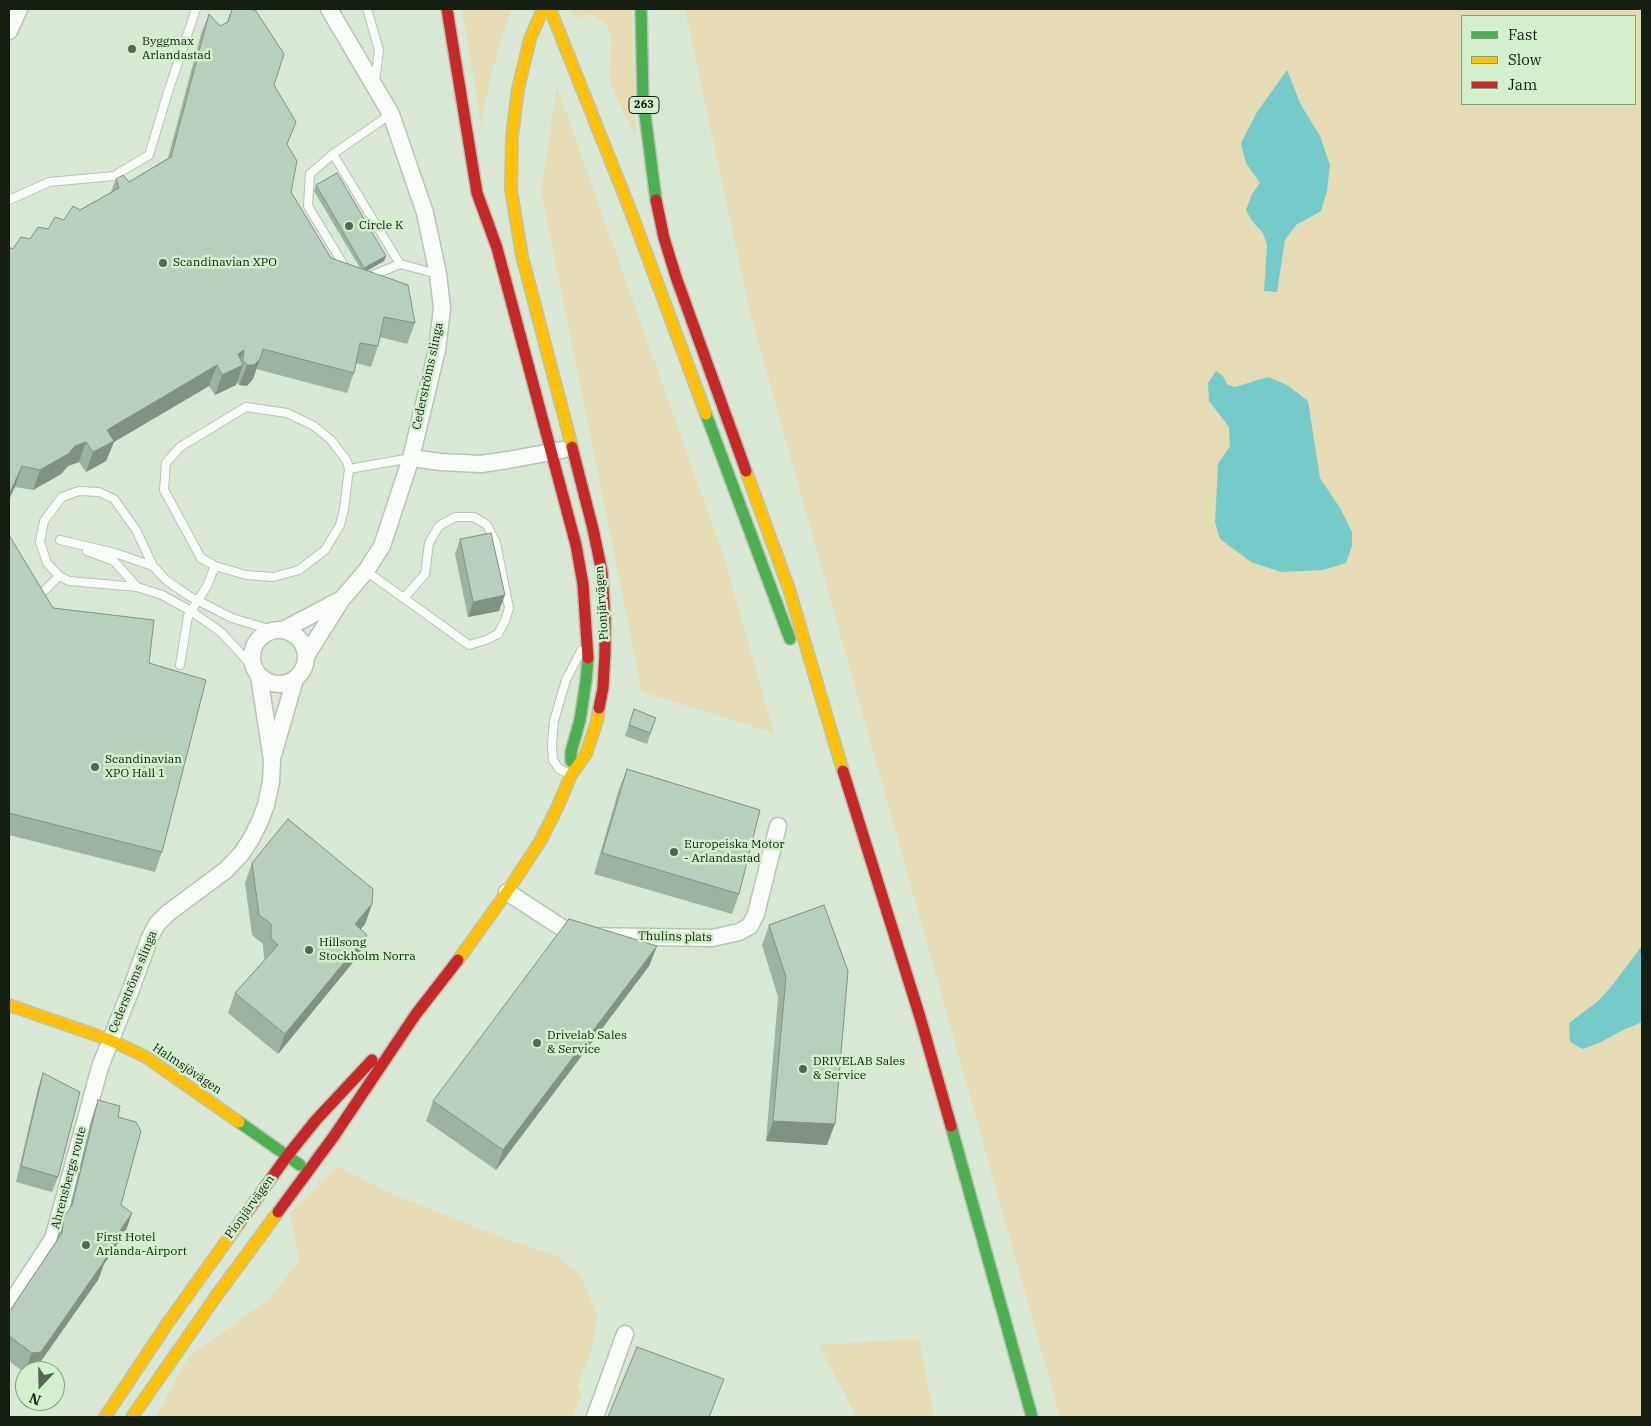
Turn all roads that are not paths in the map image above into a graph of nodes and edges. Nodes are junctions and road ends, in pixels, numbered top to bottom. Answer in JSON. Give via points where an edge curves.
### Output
{"nodes":[{"id":1,"x":19,"y":9,"type":"edge"},
{"id":2,"x":196,"y":9,"type":"edge"},
{"id":3,"x":329,"y":9,"type":"edge"},
{"id":4,"x":367,"y":9,"type":"edge"},
{"id":5,"x":447,"y":9,"type":"edge"},
{"id":6,"x":543,"y":9,"type":"edge"},
{"id":7,"x":550,"y":9,"type":"edge"},
{"id":8,"x":640,"y":9,"type":"edge"},
{"id":9,"x":9,"y":31,"type":"edge"},
{"id":10,"x":374,"y":85,"type":"junction"},
{"id":11,"x":391,"y":114,"type":"junction"},
{"id":12,"x":333,"y":154,"type":"junction"},
{"id":13,"x":9,"y":200,"type":"edge"},
{"id":14,"x":496,"y":212,"type":"dead end"},
{"id":15,"x":497,"y":248,"type":"junction"},
{"id":16,"x":400,"y":264,"type":"junction"},
{"id":17,"x":438,"y":274,"type":"junction"},
{"id":18,"x":572,"y":448,"type":"junction"},
{"id":19,"x":552,"y":452,"type":"junction"},
{"id":20,"x":411,"y":458,"type":"junction"},
{"id":21,"x":349,"y":469,"type":"junction"},
{"id":22,"x":153,"y":566,"type":"junction"},
{"id":23,"x":215,"y":566,"type":"junction"},
{"id":24,"x":366,"y":571,"type":"junction"},
{"id":25,"x":58,"y":576,"type":"junction"},
{"id":26,"x":137,"y":587,"type":"junction"},
{"id":27,"x":342,"y":598,"type":"junction"},
{"id":28,"x":404,"y":598,"type":"junction"},
{"id":29,"x":198,"y":600,"type":"junction"},
{"id":30,"x":30,"y":604,"type":"edge"},
{"id":31,"x":192,"y":611,"type":"junction"},
{"id":32,"x":277,"y":630,"type":"junction"},
{"id":33,"x":588,"y":641,"type":"junction"},
{"id":34,"x":306,"y":656,"type":"junction"},
{"id":35,"x":180,"y":664,"type":"dead end"},
{"id":36,"x":256,"y":672,"type":"junction"},
{"id":37,"x":295,"y":679,"type":"junction"},
{"id":38,"x":272,"y":760,"type":"junction"},
{"id":39,"x":571,"y":775,"type":"junction"},
{"id":40,"x":849,"y":792,"type":"junction"},
{"id":41,"x":778,"y":826,"type":"dead end"},
{"id":42,"x":507,"y":892,"type":"junction"},
{"id":43,"x":9,"y":1005,"type":"edge"},
{"id":44,"x":416,"y":1014,"type":"junction"},
{"id":45,"x":110,"y":1040,"type":"junction"},
{"id":46,"x":287,"y":1156,"type":"junction"},
{"id":47,"x":309,"y":1171,"type":"junction"},
{"id":48,"x":9,"y":1306,"type":"edge"},
{"id":49,"x":626,"y":1334,"type":"dead end"},
{"id":50,"x":105,"y":1417,"type":"edge"},
{"id":51,"x":132,"y":1417,"type":"edge"},
{"id":52,"x":595,"y":1417,"type":"edge"},
{"id":53,"x":1032,"y":1417,"type":"edge"}],
"edges":[{"from":1,"to":9,"type":"street"},
{"from":2,"to":13,"type":"lane","via":[[149,155],[114,176],[49,182]]},
{"from":3,"to":10,"type":"street","name":"Cederströms slinga"},
{"from":4,"to":10,"type":"lane","via":[[380,50]]},
{"from":5,"to":15,"type":"main road","via":[[475,183]]},
{"from":6,"to":18,"type":"main road","name":"Pionjärvägen","via":[[530,39],[518,89],[512,136],[512,190],[522,256]]},
{"from":7,"to":40,"type":"main road","number":"263","via":[[631,212]]},
{"from":8,"to":40,"type":"main road","number":"263","via":[[643,99],[664,238],[789,589]]},
{"from":10,"to":11,"type":"street","name":"Cederströms slinga"},
{"from":11,"to":12,"type":"lane"},
{"from":11,"to":17,"type":"street","name":"Cederströms slinga","via":[[425,213]]},
{"from":12,"to":16,"type":"lane"},
{"from":12,"to":16,"type":"lane","via":[[310,174],[308,206],[348,271],[368,277]]},
{"from":14,"to":15,"type":"main road"},
{"from":15,"to":19,"type":"main road","name":"Pionjärvägen"},
{"from":16,"to":17,"type":"lane"},
{"from":17,"to":20,"type":"street","name":"Cederströms slinga","via":[[442,308],[438,341]]},
{"from":18,"to":19,"type":"street"},
{"from":18,"to":39,"type":"main road","name":"Pionjärvägen","via":[[602,572],[605,644],[603,688],[597,721],[586,754]]},
{"from":19,"to":20,"type":"street","via":[[481,464]]},
{"from":19,"to":33,"type":"main road","name":"Pionjärvägen","via":[[576,545]]},
{"from":20,"to":21,"type":"lane"},
{"from":20,"to":24,"type":"street","name":"Cederströms slinga","via":[[382,546]]},
{"from":21,"to":23,"type":"lane","via":[[340,525],[325,550],[299,570],[273,577],[246,575]]},
{"from":21,"to":23,"type":"lane","via":[[347,461],[331,440],[314,426],[288,413],[246,407],[180,447],[166,463],[164,490],[201,558]]},
{"from":22,"to":25,"type":"lane","via":[[136,530],[114,499],[99,492],[79,492],[62,497],[44,521],[40,542],[47,563]]},
{"from":22,"to":26,"type":"lane","via":[[60,540],[114,561]]},
{"from":22,"to":29,"type":"lane","via":[[166,580]]},
{"from":23,"to":29,"type":"lane"},
{"from":24,"to":27,"type":"street","name":"Cederströms slinga"},
{"from":24,"to":28,"type":"lane"},
{"from":25,"to":26,"type":"lane","via":[[69,581]]},
{"from":25,"to":30,"type":"lane"},
{"from":26,"to":31,"type":"lane","via":[[162,595]]},
{"from":27,"to":32,"type":"street","name":"Cederströms slinga"},
{"from":27,"to":34,"type":"street","name":"Cederströms slinga"},
{"from":28,"to":28,"type":"lane","via":[[425,574],[429,543],[439,526],[455,517],[474,517],[486,525],[496,543],[508,608],[498,634],[469,645]]},
{"from":29,"to":31,"type":"lane"},
{"from":29,"to":32,"type":"lane","via":[[232,618]]},
{"from":31,"to":35,"type":"lane","via":[[188,616]]},
{"from":31,"to":36,"type":"lane","via":[[222,633]]},
{"from":32,"to":34,"type":"street","via":[[300,640]]},
{"from":32,"to":36,"type":"street","name":"Cederströms slinga","via":[[262,636],[254,645],[251,656]]},
{"from":33,"to":39,"type":"main road","name":"Pionjärvägen","via":[[586,681],[572,752]]},
{"from":33,"to":39,"type":"lane","via":[[566,680],[554,721],[553,760],[559,769]]},
{"from":34,"to":37,"type":"street","name":"Cederströms slinga","via":[[302,672]]},
{"from":36,"to":37,"type":"street","via":[[267,682],[276,684],[286,684]]},
{"from":36,"to":38,"type":"street","name":"Cederströms slinga"},
{"from":37,"to":38,"type":"street","name":"Cederströms slinga"},
{"from":38,"to":45,"type":"street","name":"Cederströms slinga","via":[[266,806],[252,839],[226,870],[157,924]]},
{"from":39,"to":42,"type":"main road","name":"Pionjärvägen","via":[[540,840]]},
{"from":40,"to":53,"type":"main road","number":"263","via":[[926,1036]]},
{"from":41,"to":42,"type":"street","name":"Thulins plats","via":[[756,914],[750,926],[739,932],[713,938],[585,936],[567,931]]},
{"from":42,"to":44,"type":"main road","name":"Pionjärvägen"},
{"from":43,"to":45,"type":"main road","name":"Halmsjövägen"},
{"from":44,"to":46,"type":"main road","name":"Pionjärvägen","via":[[316,1120]]},
{"from":44,"to":47,"type":"main road","name":"Pionjärvägen"},
{"from":45,"to":46,"type":"main road","name":"Halmsjövägen","via":[[170,1072]]},
{"from":45,"to":48,"type":"street","name":"Ahrensbergs route","via":[[89,1103],[53,1239]]},
{"from":46,"to":47,"type":"main road","name":"Halmsjövägen"},
{"from":46,"to":50,"type":"main road","name":"Pionjärvägen"},
{"from":47,"to":51,"type":"main road","name":"Pionjärvägen"},
{"from":49,"to":52,"type":"street"}]}
